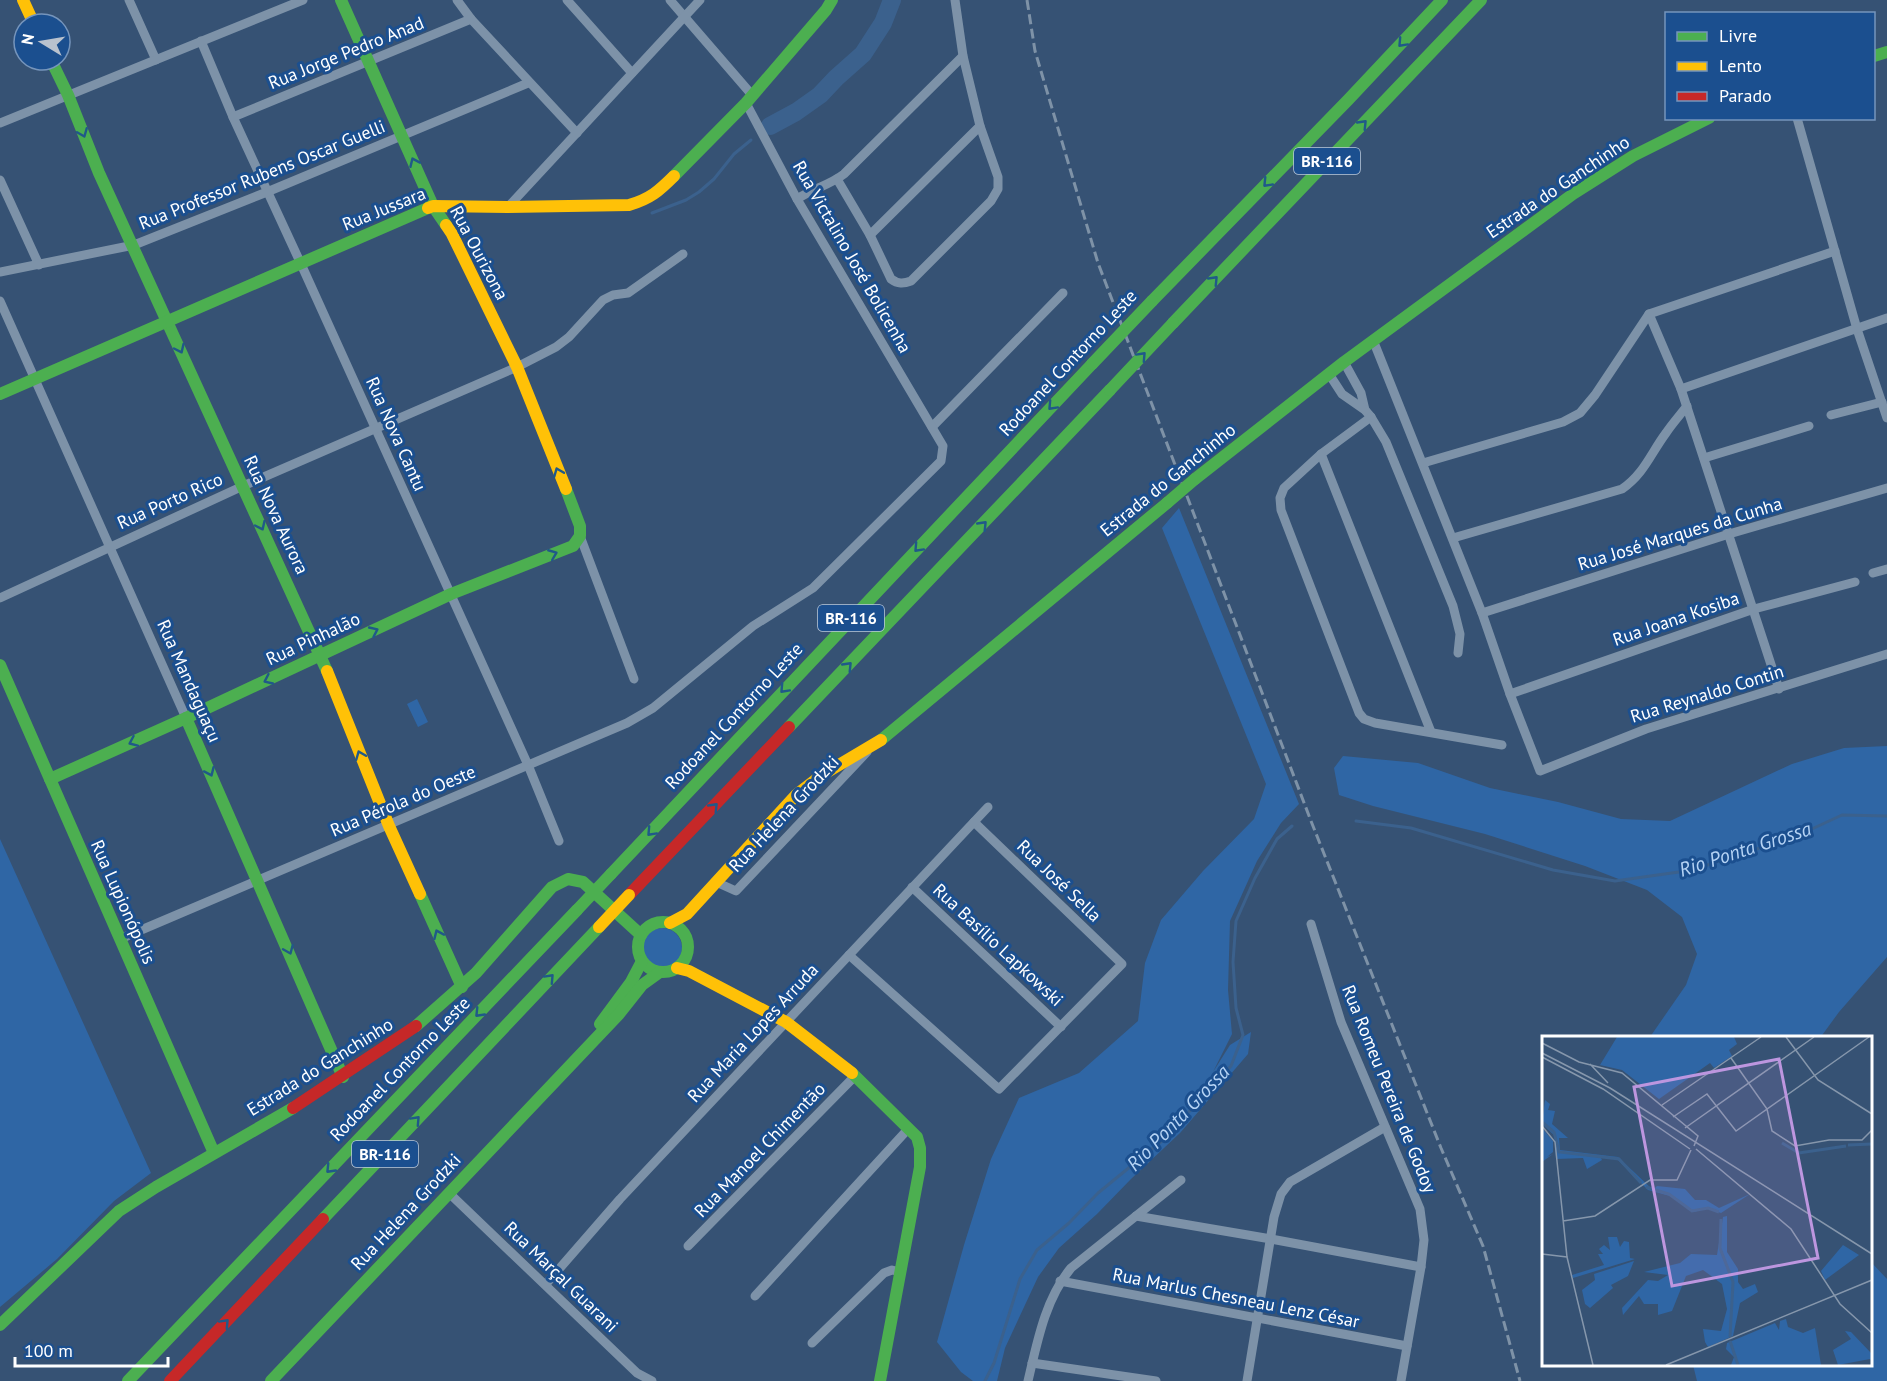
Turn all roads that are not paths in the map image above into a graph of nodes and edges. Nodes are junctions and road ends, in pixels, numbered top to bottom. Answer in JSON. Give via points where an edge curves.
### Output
{"nodes":[{"id":1,"x":129,"y":0,"type":"edge"},
{"id":2,"x":303,"y":0,"type":"edge"},
{"id":3,"x":341,"y":0,"type":"edge"},
{"id":4,"x":457,"y":0,"type":"edge"},
{"id":5,"x":567,"y":0,"type":"edge"},
{"id":6,"x":670,"y":0,"type":"edge"},
{"id":7,"x":700,"y":0,"type":"edge"},
{"id":8,"x":832,"y":0,"type":"edge"},
{"id":9,"x":956,"y":0,"type":"edge"},
{"id":10,"x":1442,"y":0,"type":"edge"},
{"id":11,"x":1481,"y":0,"type":"edge"},
{"id":12,"x":685,"y":17,"type":"junction"},
{"id":13,"x":471,"y":19,"type":"junction"},
{"id":14,"x":201,"y":41,"type":"junction"},
{"id":15,"x":963,"y":56,"type":"junction"},
{"id":16,"x":156,"y":60,"type":"junction"},
{"id":17,"x":368,"y":63,"type":"junction"},
{"id":18,"x":57,"y":72,"type":"edge"},
{"id":19,"x":632,"y":73,"type":"junction"},
{"id":20,"x":528,"y":82,"type":"junction"},
{"id":21,"x":68,"y":95,"type":"junction"},
{"id":22,"x":749,"y":99,"type":"junction"},
{"id":23,"x":233,"y":117,"type":"junction"},
{"id":24,"x":1705,"y":120,"type":"edge"},
{"id":25,"x":1798,"y":120,"type":"edge"},
{"id":26,"x":0,"y":123,"type":"edge"},
{"id":27,"x":980,"y":126,"type":"junction"},
{"id":28,"x":577,"y":133,"type":"junction"},
{"id":29,"x":402,"y":135,"type":"junction"},
{"id":30,"x":837,"y":179,"type":"junction"},
{"id":31,"x":0,"y":180,"type":"edge"},
{"id":32,"x":267,"y":192,"type":"junction"},
{"id":33,"x":797,"y":199,"type":"junction"},
{"id":34,"x":433,"y":206,"type":"junction"},
{"id":35,"x":508,"y":207,"type":"junction"},
{"id":36,"x":870,"y":235,"type":"junction"},
{"id":37,"x":134,"y":245,"type":"junction"},
{"id":38,"x":1835,"y":250,"type":"junction"},
{"id":39,"x":682,"y":254,"type":"dead end"},
{"id":40,"x":39,"y":264,"type":"junction"},
{"id":41,"x":301,"y":264,"type":"junction"},
{"id":42,"x":0,"y":272,"type":"edge"},
{"id":43,"x":1063,"y":293,"type":"dead end"},
{"id":44,"x":0,"y":301,"type":"edge"},
{"id":45,"x":1650,"y":314,"type":"junction"},
{"id":46,"x":1887,"y":318,"type":"edge"},
{"id":47,"x":167,"y":320,"type":"junction"},
{"id":48,"x":1857,"y":329,"type":"junction"},
{"id":49,"x":1373,"y":340,"type":"junction"},
{"id":50,"x":1344,"y":362,"type":"junction"},
{"id":51,"x":517,"y":367,"type":"junction"},
{"id":52,"x":1329,"y":374,"type":"junction"},
{"id":53,"x":34,"y":378,"type":"junction"},
{"id":54,"x":1681,"y":389,"type":"junction"},
{"id":55,"x":1361,"y":393,"type":"junction"},
{"id":56,"x":0,"y":394,"type":"edge"},
{"id":57,"x":1349,"y":400,"type":"junction"},
{"id":58,"x":1882,"y":402,"type":"junction"},
{"id":59,"x":1687,"y":406,"type":"junction"},
{"id":60,"x":1368,"y":414,"type":"junction"},
{"id":61,"x":1831,"y":415,"type":"dead end"},
{"id":62,"x":1887,"y":418,"type":"edge"},
{"id":63,"x":1809,"y":426,"type":"dead end"},
{"id":64,"x":932,"y":428,"type":"junction"},
{"id":65,"x":376,"y":429,"type":"junction"},
{"id":66,"x":1321,"y":454,"type":"junction"},
{"id":67,"x":1704,"y":458,"type":"junction"},
{"id":68,"x":1424,"y":463,"type":"junction"},
{"id":69,"x":243,"y":486,"type":"junction"},
{"id":70,"x":1887,"y":488,"type":"edge"},
{"id":71,"x":580,"y":531,"type":"junction"},
{"id":72,"x":1729,"y":534,"type":"junction"},
{"id":73,"x":1453,"y":537,"type":"junction"},
{"id":74,"x":110,"y":547,"type":"junction"},
{"id":75,"x":1887,"y":569,"type":"edge"},
{"id":76,"x":1873,"y":573,"type":"dead end"},
{"id":77,"x":1855,"y":582,"type":"dead end"},
{"id":78,"x":451,"y":594,"type":"junction"},
{"id":79,"x":0,"y":597,"type":"edge"},
{"id":80,"x":1754,"y":609,"type":"junction"},
{"id":81,"x":1482,"y":613,"type":"junction"},
{"id":82,"x":1458,"y":653,"type":"dead end"},
{"id":83,"x":1887,"y":654,"type":"edge"},
{"id":84,"x":321,"y":656,"type":"junction"},
{"id":85,"x":0,"y":665,"type":"edge"},
{"id":86,"x":689,"y":678,"type":"joint"},
{"id":87,"x":634,"y":679,"type":"dead end"},
{"id":88,"x":1779,"y":689,"type":"junction"},
{"id":89,"x":1510,"y":694,"type":"junction"},
{"id":90,"x":186,"y":718,"type":"junction"},
{"id":91,"x":1431,"y":732,"type":"junction"},
{"id":92,"x":1502,"y":745,"type":"dead end"},
{"id":93,"x":873,"y":746,"type":"junction"},
{"id":94,"x":528,"y":765,"type":"junction"},
{"id":95,"x":50,"y":779,"type":"junction"},
{"id":96,"x":988,"y":807,"type":"dead end"},
{"id":97,"x":974,"y":822,"type":"junction"},
{"id":98,"x":389,"y":826,"type":"junction"},
{"id":99,"x":559,"y":842,"type":"dead end"},
{"id":100,"x":258,"y":880,"type":"junction"},
{"id":101,"x":716,"y":882,"type":"junction"},
{"id":102,"x":912,"y":887,"type":"junction"},
{"id":103,"x":687,"y":914,"type":"junction"},
{"id":104,"x":670,"y":923,"type":"junction"},
{"id":105,"x":1311,"y":924,"type":"dead end"},
{"id":106,"x":683,"y":933,"type":"junction"},
{"id":107,"x":641,"y":935,"type":"junction"},
{"id":108,"x":120,"y":939,"type":"junction"},
{"id":109,"x":849,"y":955,"type":"junction"},
{"id":110,"x":642,"y":961,"type":"junction"},
{"id":111,"x":683,"y":967,"type":"junction"},
{"id":112,"x":660,"y":972,"type":"junction"},
{"id":113,"x":462,"y":987,"type":"junction"},
{"id":114,"x":786,"y":1022,"type":"junction"},
{"id":115,"x":1061,"y":1027,"type":"junction"},
{"id":116,"x":567,"y":1068,"type":"junction"},
{"id":117,"x":855,"y":1076,"type":"junction"},
{"id":118,"x":344,"y":1077,"type":"junction"},
{"id":119,"x":1385,"y":1127,"type":"junction"},
{"id":120,"x":909,"y":1128,"type":"junction"},
{"id":121,"x":214,"y":1153,"type":"junction"},
{"id":122,"x":1181,"y":1180,"type":"dead end"},
{"id":123,"x":449,"y":1193,"type":"junction"},
{"id":124,"x":1136,"y":1216,"type":"junction"},
{"id":125,"x":1270,"y":1239,"type":"junction"},
{"id":126,"x":688,"y":1246,"type":"dead end"},
{"id":127,"x":1421,"y":1267,"type":"junction"},
{"id":128,"x":900,"y":1272,"type":"junction"},
{"id":129,"x":1060,"y":1281,"type":"junction"},
{"id":130,"x":546,"y":1284,"type":"junction"},
{"id":131,"x":755,"y":1296,"type":"dead end"},
{"id":132,"x":1257,"y":1319,"type":"junction"},
{"id":133,"x":0,"y":1325,"type":"edge"},
{"id":134,"x":812,"y":1343,"type":"dead end"},
{"id":135,"x":1407,"y":1346,"type":"junction"},
{"id":136,"x":1032,"y":1363,"type":"junction"},
{"id":137,"x":128,"y":1381,"type":"edge"},
{"id":138,"x":170,"y":1381,"type":"edge"},
{"id":139,"x":271,"y":1381,"type":"edge"},
{"id":140,"x":652,"y":1381,"type":"edge"},
{"id":141,"x":880,"y":1381,"type":"edge"},
{"id":142,"x":1028,"y":1381,"type":"edge"},
{"id":143,"x":1156,"y":1381,"type":"edge"},
{"id":144,"x":1247,"y":1381,"type":"edge"},
{"id":145,"x":1401,"y":1381,"type":"edge"}],
"edges":[{"from":1,"to":16,"type":"street"},
{"from":2,"to":14,"type":"street"},
{"from":3,"to":17,"type":"main road","name":"Rua Ourizona"},
{"from":4,"to":13,"type":"street"},
{"from":5,"to":19,"type":"street"},
{"from":6,"to":12,"type":"street","name":"Rua Victalino José Bolicenha"},
{"from":7,"to":12,"type":"street"},
{"from":8,"to":22,"type":"main road","name":"Rua Jussara"},
{"from":9,"to":15,"type":"street"},
{"from":10,"to":137,"type":"main road","name":"Rodoanel Contorno Leste","number":"BR-116","one_way":true,"bridge":true,"via":[[1092,363]]},
{"from":138,"to":11,"type":"main road","number":"BR-116","one_way":true,"bridge":true},
{"from":12,"to":19,"type":"street"},
{"from":12,"to":22,"type":"street","name":"Rua Victalino José Bolicenha"},
{"from":13,"to":17,"type":"street","name":"Rua Jorge Pedro Anad"},
{"from":13,"to":20,"type":"street"},
{"from":14,"to":16,"type":"street"},
{"from":14,"to":23,"type":"street","name":"Rua Nova Cantu"},
{"from":15,"to":27,"type":"street"},
{"from":15,"to":30,"type":"street"},
{"from":16,"to":21,"type":"street"},
{"from":17,"to":23,"type":"street","name":"Rua Jorge Pedro Anad"},
{"from":17,"to":29,"type":"main road","name":"Rua Ourizona"},
{"from":18,"to":21,"type":"main road","name":"Rua Nova Aurora"},
{"from":19,"to":28,"type":"street"},
{"from":20,"to":28,"type":"street"},
{"from":20,"to":29,"type":"street","name":"Rua Professor Rubens Oscar Guelli"},
{"from":21,"to":26,"type":"street"},
{"from":21,"to":37,"type":"main road","name":"Rua Nova Aurora","one_way":true,"via":[[99,173]]},
{"from":22,"to":33,"type":"street","name":"Rua Victalino José Bolicenha"},
{"from":22,"to":35,"type":"main road","name":"Rua Jussara","via":[[646,200],[629,205]]},
{"from":23,"to":32,"type":"street","name":"Rua Nova Cantu"},
{"from":24,"to":49,"type":"main road","name":"Estrada do Ganchinho","via":[[1633,156],[1573,194]]},
{"from":25,"to":38,"type":"street"},
{"from":27,"to":36,"type":"street"},
{"from":27,"to":36,"type":"street","via":[[998,177],[992,201],[905,283],[891,279]]},
{"from":28,"to":35,"type":"street"},
{"from":29,"to":32,"type":"street","name":"Rua Professor Rubens Oscar Guelli"},
{"from":34,"to":29,"type":"main road","name":"Rua Ourizona","one_way":true},
{"from":30,"to":33,"type":"street"},
{"from":30,"to":36,"type":"street"},
{"from":31,"to":40,"type":"street"},
{"from":32,"to":37,"type":"street","name":"Rua Professor Rubens Oscar Guelli"},
{"from":32,"to":41,"type":"street","name":"Rua Nova Cantu"},
{"from":33,"to":64,"type":"street","name":"Rua Victalino José Bolicenha"},
{"from":34,"to":35,"type":"main road","name":"Rua Jussara"},
{"from":34,"to":41,"type":"main road","name":"Rua Jussara"},
{"from":34,"to":51,"type":"main road","name":"Rua Ourizona","via":[[452,234]]},
{"from":37,"to":40,"type":"street","name":"Rua Professor Rubens Oscar Guelli"},
{"from":37,"to":47,"type":"main road","name":"Rua Nova Aurora"},
{"from":38,"to":45,"type":"street"},
{"from":38,"to":48,"type":"street"},
{"from":39,"to":51,"type":"street","name":"Rua Porto Rico","via":[[628,293],[603,300],[569,337]]},
{"from":40,"to":42,"type":"street","name":"Rua Professor Rubens Oscar Guelli"},
{"from":41,"to":47,"type":"main road","name":"Rua Jussara"},
{"from":41,"to":65,"type":"street","name":"Rua Nova Cantu"},
{"from":43,"to":64,"type":"street"},
{"from":44,"to":53,"type":"street","name":"Rua Mandaguaçu"},
{"from":45,"to":54,"type":"street"},
{"from":45,"to":68,"type":"street","via":[[1580,413],[1563,422]]},
{"from":46,"to":48,"type":"street"},
{"from":47,"to":53,"type":"main road","name":"Rua Jussara"},
{"from":47,"to":69,"type":"main road","name":"Rua Nova Aurora","one_way":true},
{"from":48,"to":54,"type":"street"},
{"from":48,"to":58,"type":"street"},
{"from":49,"to":50,"type":"main road","name":"Estrada do Ganchinho"},
{"from":49,"to":68,"type":"street"},
{"from":50,"to":52,"type":"main road","name":"Estrada do Ganchinho"},
{"from":50,"to":55,"type":"street"},
{"from":51,"to":65,"type":"street","name":"Rua Porto Rico"},
{"from":71,"to":51,"type":"main road","name":"Rua Ourizona","one_way":true},
{"from":52,"to":57,"type":"street"},
{"from":52,"to":93,"type":"main road","name":"Estrada do Ganchinho","bridge":true,"via":[[1195,479]]},
{"from":53,"to":56,"type":"main road","name":"Rua Jussara"},
{"from":53,"to":74,"type":"street","name":"Rua Mandaguaçu"},
{"from":54,"to":59,"type":"street"},
{"from":55,"to":57,"type":"street","via":[[1356,392]]},
{"from":55,"to":60,"type":"street"},
{"from":57,"to":60,"type":"street"},
{"from":58,"to":61,"type":"street"},
{"from":58,"to":62,"type":"street"},
{"from":59,"to":67,"type":"street"},
{"from":59,"to":73,"type":"street","via":[[1665,433],[1643,471],[1622,489]]},
{"from":60,"to":66,"type":"street"},
{"from":60,"to":82,"type":"street","via":[[1386,442],[1453,606],[1460,634]]},
{"from":63,"to":67,"type":"street"},
{"from":64,"to":86,"type":"street","name":"Rua Victalino José Bolicenha","via":[[943,446],[941,461],[813,588],[753,626]]},
{"from":65,"to":69,"type":"street","name":"Rua Porto Rico"},
{"from":65,"to":78,"type":"street","name":"Rua Nova Cantu"},
{"from":66,"to":91,"type":"street"},
{"from":66,"to":91,"type":"street","via":[[1284,488],[1281,510],[1359,713],[1375,723]]},
{"from":67,"to":72,"type":"street"},
{"from":68,"to":73,"type":"street"},
{"from":69,"to":74,"type":"street","name":"Rua Porto Rico"},
{"from":69,"to":84,"type":"main road","name":"Rua Nova Aurora","one_way":true},
{"from":70,"to":72,"type":"street","name":"Rua José Marques da Cunha"},
{"from":78,"to":71,"type":"main road","name":"Rua Pinhalão","one_way":true,"via":[[573,546]]},
{"from":71,"to":87,"type":"street"},
{"from":72,"to":80,"type":"street"},
{"from":72,"to":81,"type":"street","name":"Rua José Marques da Cunha"},
{"from":73,"to":81,"type":"street"},
{"from":74,"to":79,"type":"street","name":"Rua Porto Rico"},
{"from":74,"to":90,"type":"street","name":"Rua Mandaguaçu"},
{"from":75,"to":76,"type":"street"},
{"from":77,"to":80,"type":"street","name":"Rua Joana Kosiba"},
{"from":84,"to":78,"type":"main road","name":"Rua Pinhalão","one_way":true},
{"from":78,"to":94,"type":"street","name":"Rua Nova Cantu"},
{"from":80,"to":88,"type":"street"},
{"from":80,"to":89,"type":"street","name":"Rua Joana Kosiba"},
{"from":81,"to":89,"type":"street"},
{"from":83,"to":88,"type":"street","name":"Rua Reynaldo Contin"},
{"from":84,"to":90,"type":"main road","name":"Rua Pinhalão","one_way":true},
{"from":98,"to":84,"type":"main road","name":"Rua Nova Aurora","one_way":true},
{"from":85,"to":95,"type":"main road","name":"Rua Lupionópolis"},
{"from":86,"to":94,"type":"street","name":"Rua Pérola do Oeste","via":[[653,708],[627,723]]},
{"from":88,"to":89,"type":"street","name":"Rua Reynaldo Contin","via":[[1646,729],[1540,771]]},
{"from":90,"to":95,"type":"main road","name":"Rua Pinhalão","one_way":true},
{"from":90,"to":100,"type":"main road","name":"Rua Mandaguaçu","one_way":true},
{"from":91,"to":92,"type":"street"},
{"from":93,"to":101,"type":"main road","name":"Estrada do Ganchinho","via":[[828,771],[796,795]]},
{"from":93,"to":101,"type":"street","name":"Rua Helena Grodzki","via":[[736,891]]},
{"from":94,"to":98,"type":"street","name":"Rua Pérola do Oeste"},
{"from":94,"to":99,"type":"street","name":"Rua Nova Cantu"},
{"from":95,"to":108,"type":"main road","name":"Rua Lupionópolis"},
{"from":96,"to":97,"type":"street","name":"Rua Maria Lopes Arruda"},
{"from":97,"to":102,"type":"street","name":"Rua Maria Lopes Arruda"},
{"from":97,"to":115,"type":"street","name":"Rua José Sella","via":[[1122,964]]},
{"from":98,"to":100,"type":"street","name":"Rua Pérola do Oeste"},
{"from":113,"to":98,"type":"main road","name":"Rua Nova Aurora","one_way":true},
{"from":100,"to":108,"type":"street","name":"Rua Pérola do Oeste"},
{"from":100,"to":118,"type":"main road","name":"Rua Mandaguaçu","one_way":true},
{"from":101,"to":103,"type":"main road","name":"Estrada do Ganchinho"},
{"from":102,"to":109,"type":"street","name":"Rua Maria Lopes Arruda"},
{"from":102,"to":115,"type":"street","name":"Rua Basílio Lapkowski"},
{"from":103,"to":104,"type":"main road","name":"Estrada do Ganchinho"},
{"from":103,"to":106,"type":"main road"},
{"from":104,"to":106,"type":"main road"},
{"from":104,"to":107,"type":"main road","via":[[655,924]]},
{"from":105,"to":119,"type":"street","name":"Rua Romeu Pereira de Godoy","via":[[1341,1022]]},
{"from":106,"to":111,"type":"main road","via":[[687,947]]},
{"from":107,"to":110,"type":"main road","via":[[638,947]]},
{"from":107,"to":113,"type":"main road","name":"Estrada do Ganchinho","via":[[583,882],[562,880]]},
{"from":108,"to":121,"type":"main road","name":"Rua Lupionópolis"},
{"from":109,"to":114,"type":"street","name":"Rua Maria Lopes Arruda"},
{"from":109,"to":115,"type":"street","via":[[999,1089]]},
{"from":110,"to":112,"type":"main road"},
{"from":110,"to":116,"type":"main road","name":"Rua Helena Grodzki","via":[[631,982]]},
{"from":111,"to":112,"type":"main road"},
{"from":111,"to":114,"type":"main road"},
{"from":112,"to":116,"type":"main road","name":"Rua Helena Grodzki","via":[[639,986],[619,1014]]},
{"from":113,"to":118,"type":"main road","name":"Estrada do Ganchinho","via":[[418,1025]]},
{"from":114,"to":117,"type":"main road"},
{"from":114,"to":130,"type":"street","name":"Rua Maria Lopes Arruda"},
{"from":116,"to":123,"type":"main road","name":"Rua Helena Grodzki"},
{"from":117,"to":120,"type":"main road"},
{"from":117,"to":126,"type":"street","name":"Rua Manoel Chimentão"},
{"from":118,"to":121,"type":"main road","name":"Estrada do Ganchinho"},
{"from":119,"to":125,"type":"street","via":[[1290,1182],[1281,1194]]},
{"from":119,"to":127,"type":"street","name":"Rua Romeu Pereira de Godoy","via":[[1420,1209],[1424,1240]]},
{"from":120,"to":128,"type":"main road","via":[[917,1137],[920,1167]]},
{"from":120,"to":131,"type":"street"},
{"from":121,"to":133,"type":"main road","name":"Estrada do Ganchinho","via":[[119,1211]]},
{"from":122,"to":124,"type":"street"},
{"from":123,"to":130,"type":"street","name":"Rua Marçal Guarani"},
{"from":123,"to":139,"type":"main road","name":"Rua Helena Grodzki"},
{"from":124,"to":125,"type":"street"},
{"from":124,"to":129,"type":"street"},
{"from":125,"to":127,"type":"street"},
{"from":125,"to":132,"type":"street"},
{"from":127,"to":135,"type":"street","name":"Rua Romeu Pereira de Godoy"},
{"from":128,"to":134,"type":"street","via":[[884,1273]]},
{"from":128,"to":141,"type":"main road"},
{"from":129,"to":132,"type":"street","name":"Rua Marlus Chesneau Lenz César"},
{"from":129,"to":136,"type":"street"},
{"from":130,"to":140,"type":"street","name":"Rua Marçal Guarani","via":[[637,1373]]},
{"from":132,"to":135,"type":"street","name":"Rua Marlus Chesneau Lenz César"},
{"from":132,"to":144,"type":"street"},
{"from":135,"to":145,"type":"street","name":"Rua Romeu Pereira de Godoy"},
{"from":136,"to":142,"type":"street"},
{"from":136,"to":143,"type":"street"}]}
